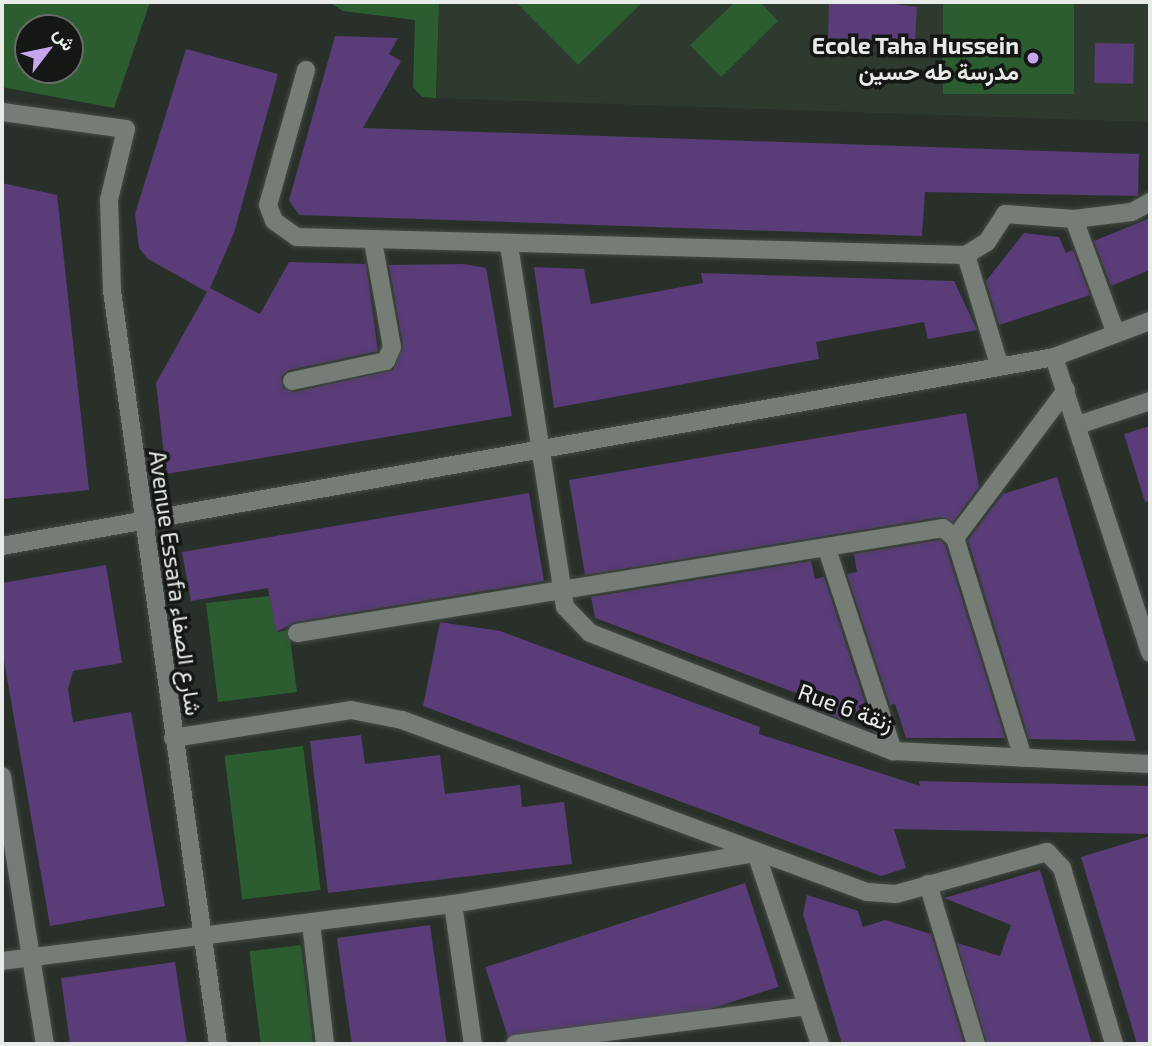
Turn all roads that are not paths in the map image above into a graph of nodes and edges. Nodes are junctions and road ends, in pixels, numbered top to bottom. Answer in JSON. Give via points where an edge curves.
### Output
{"nodes":[{"id":1,"x":306,"y":70,"type":"dead end"},
{"id":2,"x":2,"y":112,"type":"edge"},
{"id":3,"x":1150,"y":202,"type":"edge"},
{"id":4,"x":1074,"y":219,"type":"junction"},
{"id":5,"x":373,"y":241,"type":"junction"},
{"id":6,"x":509,"y":245,"type":"junction"},
{"id":7,"x":966,"y":255,"type":"junction"},
{"id":8,"x":1150,"y":321,"type":"edge"},
{"id":9,"x":1116,"y":334,"type":"junction"},
{"id":10,"x":1054,"y":357,"type":"junction"},
{"id":11,"x":999,"y":363,"type":"junction"},
{"id":12,"x":292,"y":381,"type":"dead end"},
{"id":13,"x":1066,"y":390,"type":"junction"},
{"id":14,"x":1150,"y":401,"type":"edge"},
{"id":15,"x":1078,"y":425,"type":"junction"},
{"id":16,"x":541,"y":450,"type":"junction"},
{"id":17,"x":142,"y":518,"type":"junction"},
{"id":18,"x":955,"y":538,"type":"junction"},
{"id":19,"x":2,"y":546,"type":"edge"},
{"id":20,"x":827,"y":549,"type":"junction"},
{"id":21,"x":563,"y":592,"type":"junction"},
{"id":22,"x":297,"y":633,"type":"dead end"},
{"id":23,"x":1150,"y":653,"type":"edge"},
{"id":24,"x":173,"y":738,"type":"junction"},
{"id":25,"x":893,"y":751,"type":"junction"},
{"id":26,"x":1023,"y":758,"type":"junction"},
{"id":27,"x":1150,"y":764,"type":"edge"},
{"id":28,"x":2,"y":776,"type":"edge"},
{"id":29,"x":756,"y":853,"type":"junction"},
{"id":30,"x":928,"y":884,"type":"junction"},
{"id":31,"x":453,"y":904,"type":"junction"},
{"id":32,"x":311,"y":923,"type":"junction"},
{"id":33,"x":202,"y":934,"type":"junction"},
{"id":34,"x":33,"y":957,"type":"junction"},
{"id":35,"x":2,"y":961,"type":"edge"},
{"id":36,"x":808,"y":1006,"type":"junction"},
{"id":37,"x":45,"y":1044,"type":"edge"},
{"id":38,"x":218,"y":1044,"type":"edge"},
{"id":39,"x":325,"y":1044,"type":"edge"},
{"id":40,"x":473,"y":1044,"type":"edge"},
{"id":41,"x":516,"y":1044,"type":"edge"},
{"id":42,"x":820,"y":1044,"type":"edge"},
{"id":43,"x":976,"y":1044,"type":"edge"},
{"id":44,"x":1114,"y":1044,"type":"edge"}],
"edges":[{"from":1,"to":5,"type":"street","via":[[270,183],[274,221],[297,237]]},
{"from":2,"to":17,"type":"street","name":"Avenue Essafa شارع الصفاء","via":[[126,129],[109,200],[112,291]]},
{"from":3,"to":4,"type":"street","via":[[1132,212]]},
{"from":4,"to":7,"type":"street","via":[[1005,214],[987,242]]},
{"from":4,"to":9,"type":"street"},
{"from":5,"to":6,"type":"street"},
{"from":5,"to":12,"type":"street","via":[[392,347],[386,361]]},
{"from":6,"to":7,"type":"street"},
{"from":6,"to":16,"type":"street","name":"Rue 6 زنقة"},
{"from":7,"to":11,"type":"street"},
{"from":8,"to":9,"type":"street"},
{"from":9,"to":10,"type":"street"},
{"from":10,"to":11,"type":"street"},
{"from":10,"to":13,"type":"street"},
{"from":11,"to":16,"type":"street"},
{"from":13,"to":15,"type":"street"},
{"from":13,"to":18,"type":"street"},
{"from":14,"to":15,"type":"street"},
{"from":15,"to":23,"type":"street"},
{"from":16,"to":17,"type":"street"},
{"from":16,"to":21,"type":"street","name":"Rue 6 زنقة"},
{"from":17,"to":19,"type":"street"},
{"from":17,"to":24,"type":"street","name":"Avenue Essafa شارع الصفاء"},
{"from":18,"to":20,"type":"street","via":[[943,528],[923,528]]},
{"from":18,"to":26,"type":"street"},
{"from":20,"to":21,"type":"street"},
{"from":20,"to":25,"type":"street"},
{"from":21,"to":22,"type":"street"},
{"from":21,"to":25,"type":"street","name":"Rue 6 زنقة","via":[[577,623],[620,649]]},
{"from":24,"to":29,"type":"street","via":[[351,710],[402,720]]},
{"from":24,"to":33,"type":"street","name":"Avenue Essafa شارع الصفاء"},
{"from":25,"to":26,"type":"street","name":"Rue 6 زنقة"},
{"from":26,"to":27,"type":"street","name":"Rue 6 زنقة"},
{"from":28,"to":34,"type":"street"},
{"from":29,"to":30,"type":"street","via":[[867,892],[896,894]]},
{"from":29,"to":31,"type":"street"},
{"from":29,"to":36,"type":"street"},
{"from":30,"to":43,"type":"street"},
{"from":30,"to":44,"type":"street","via":[[1036,851],[1056,858]]},
{"from":31,"to":32,"type":"street"},
{"from":31,"to":40,"type":"street"},
{"from":32,"to":33,"type":"street"},
{"from":32,"to":39,"type":"street"},
{"from":33,"to":34,"type":"street"},
{"from":33,"to":38,"type":"street","name":"Avenue Essafa شارع الصفاء"},
{"from":34,"to":35,"type":"street"},
{"from":34,"to":37,"type":"street"},
{"from":36,"to":41,"type":"street"},
{"from":36,"to":42,"type":"street"}]}
